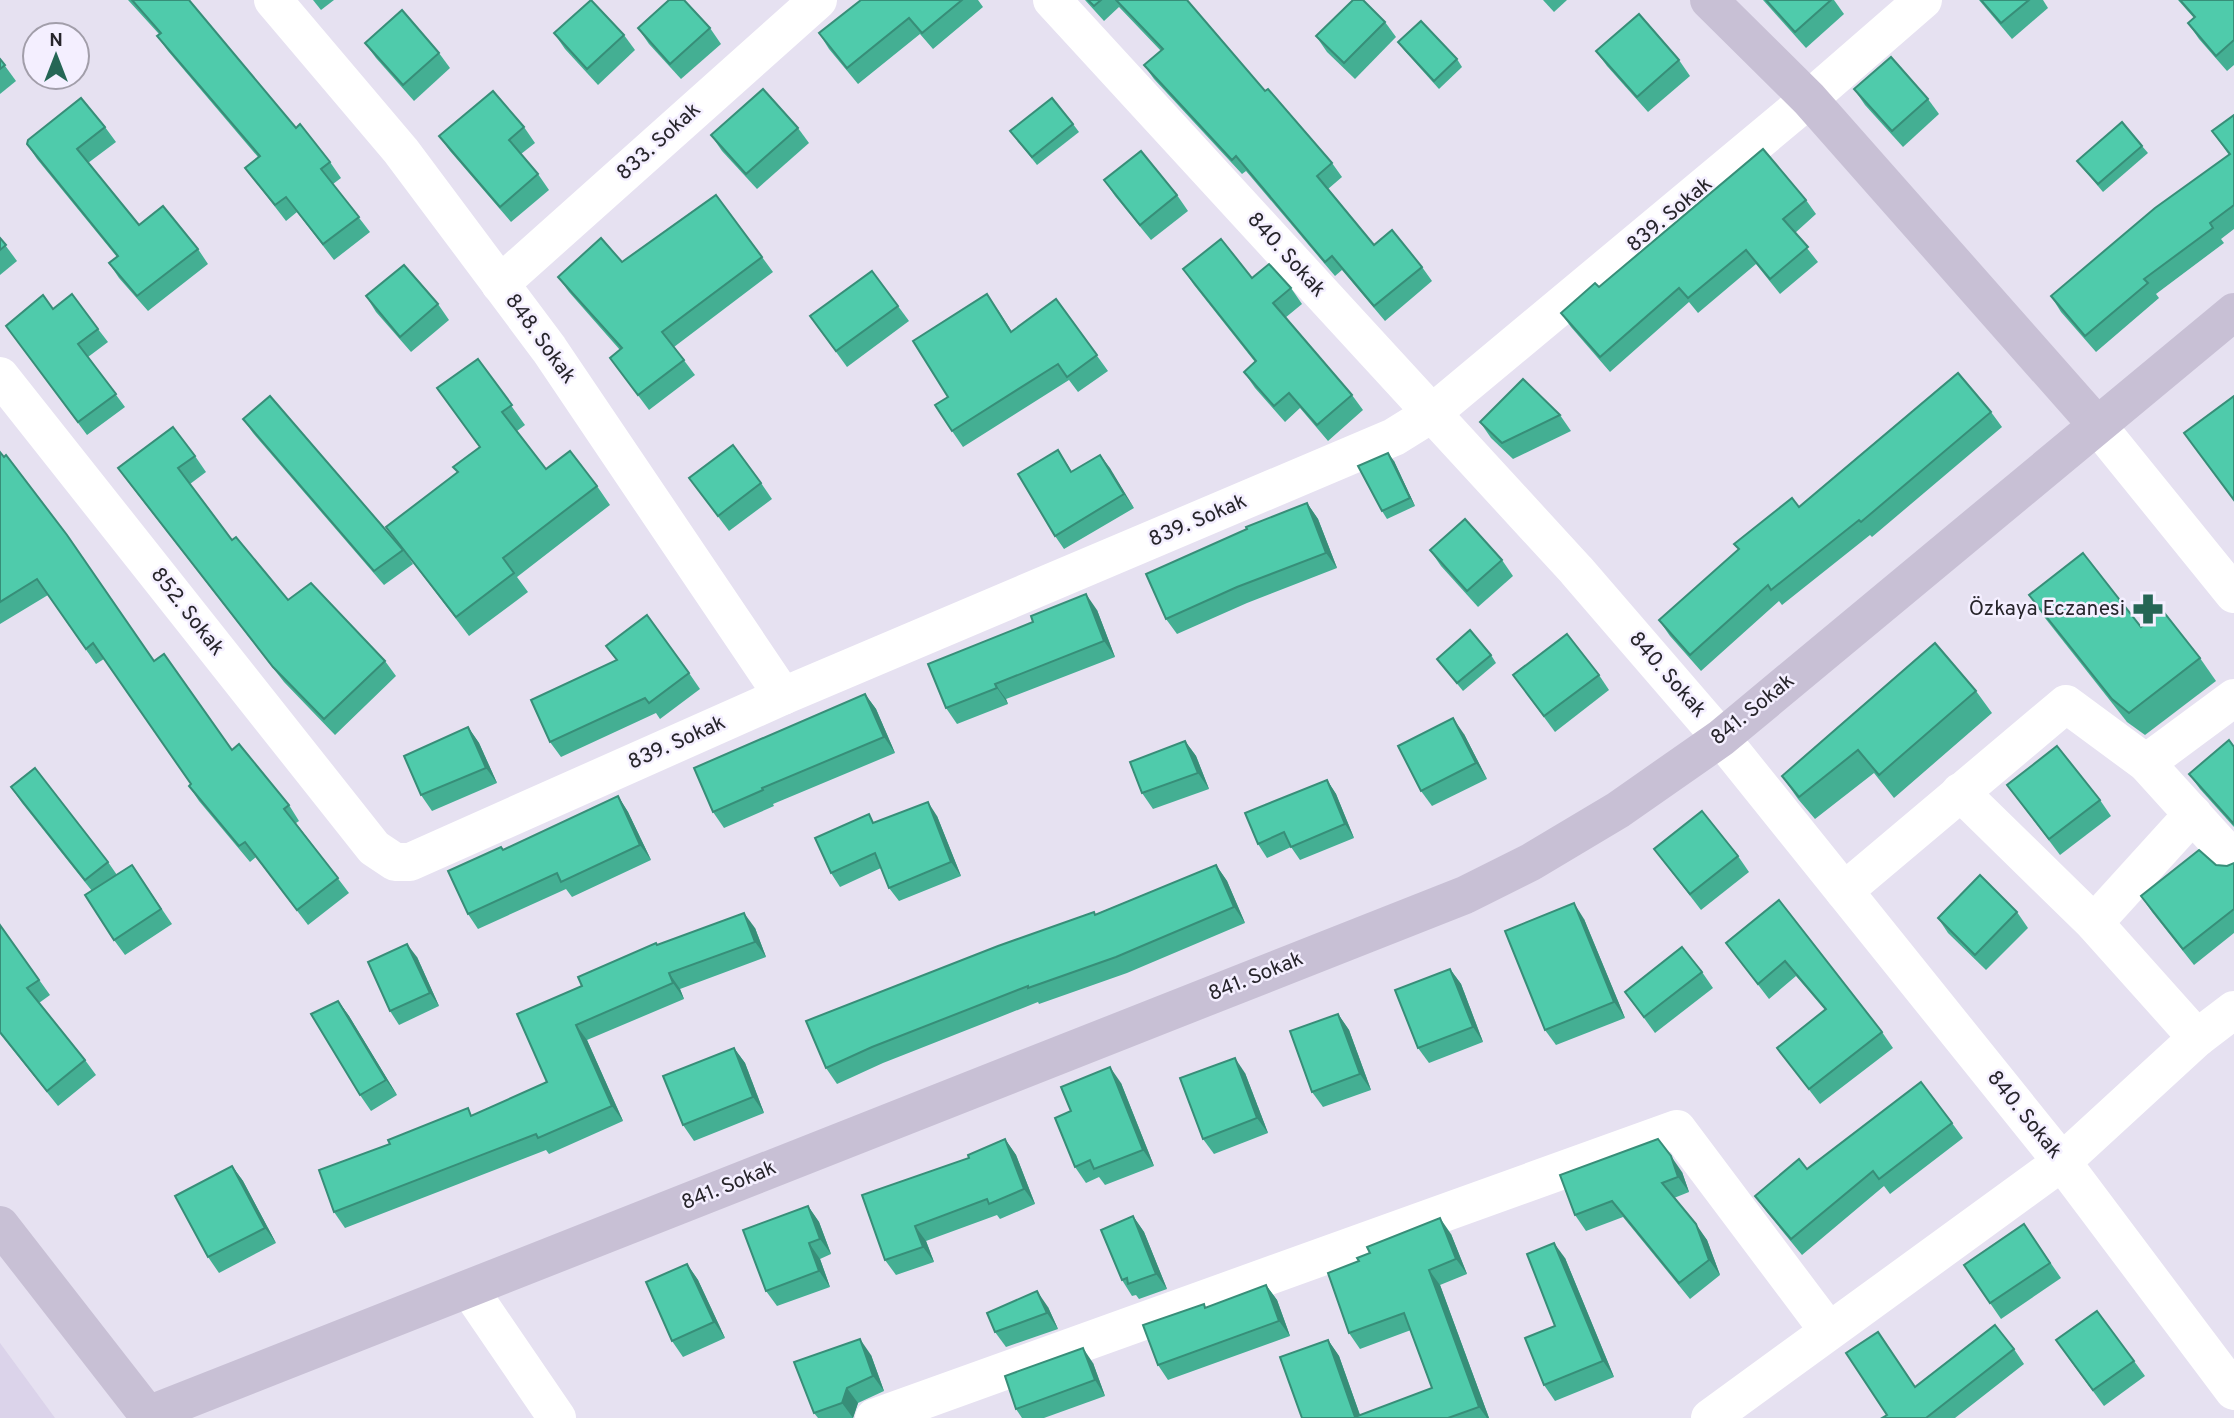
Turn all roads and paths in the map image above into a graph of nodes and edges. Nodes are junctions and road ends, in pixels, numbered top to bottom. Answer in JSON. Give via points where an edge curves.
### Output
{"nodes":[{"id":1,"x":273,"y":0,"type":"edge"},
{"id":2,"x":818,"y":0,"type":"edge"},
{"id":3,"x":1052,"y":0,"type":"edge"},
{"id":4,"x":1709,"y":0,"type":"edge"},
{"id":5,"x":1923,"y":0,"type":"edge"},
{"id":6,"x":1810,"y":99,"type":"junction"},
{"id":7,"x":500,"y":284,"type":"junction"},
{"id":8,"x":2234,"y":312,"type":"edge"},
{"id":9,"x":0,"y":376,"type":"edge"},
{"id":10,"x":1431,"y":414,"type":"junction"},
{"id":11,"x":2097,"y":425,"type":"junction"},
{"id":12,"x":2234,"y":594,"type":"edge"},
{"id":13,"x":783,"y":696,"type":"junction"},
{"id":14,"x":2234,"y":698,"type":"edge"},
{"id":15,"x":1721,"y":738,"type":"junction"},
{"id":16,"x":2146,"y":763,"type":"junction"},
{"id":17,"x":1961,"y":792,"type":"junction"},
{"id":18,"x":2193,"y":814,"type":"junction"},
{"id":19,"x":374,"y":848,"type":"joint"},
{"id":20,"x":2234,"y":860,"type":"edge"},
{"id":21,"x":1844,"y":891,"type":"junction"},
{"id":22,"x":2094,"y":923,"type":"junction"},
{"id":23,"x":2234,"y":1010,"type":"edge"},
{"id":24,"x":2197,"y":1038,"type":"junction"},
{"id":25,"x":2062,"y":1163,"type":"junction"},
{"id":26,"x":0,"y":1225,"type":"edge"},
{"id":27,"x":469,"y":1289,"type":"junction"},
{"id":28,"x":1828,"y":1330,"type":"junction"},
{"id":29,"x":2234,"y":1391,"type":"edge"},
{"id":30,"x":149,"y":1417,"type":"edge"},
{"id":31,"x":557,"y":1418,"type":"edge"},
{"id":32,"x":874,"y":1418,"type":"edge"},
{"id":33,"x":1710,"y":1418,"type":"edge"}],
"edges":[{"from":1,"to":7,"type":"street","name":"848. Sokak","via":[[401,151]]},
{"from":2,"to":7,"type":"street","name":"833. Sokak"},
{"from":3,"to":10,"type":"street","name":"840. Sokak"},
{"from":4,"to":6,"type":"street"},
{"from":5,"to":6,"type":"street","name":"839. Sokak"},
{"from":6,"to":10,"type":"street","name":"839. Sokak"},
{"from":6,"to":11,"type":"street"},
{"from":7,"to":13,"type":"street","name":"848. Sokak"},
{"from":8,"to":11,"type":"street","name":"841. Sokak"},
{"from":9,"to":19,"type":"street","name":"852. Sokak"},
{"from":10,"to":13,"type":"street","name":"839. Sokak","via":[[1361,452]]},
{"from":10,"to":15,"type":"street","name":"840. Sokak","via":[[1576,570]]},
{"from":11,"to":12,"type":"street"},
{"from":11,"to":15,"type":"street","name":"841. Sokak"},
{"from":13,"to":19,"type":"street","name":"839. Sokak","via":[[410,862],[395,862]]},
{"from":14,"to":16,"type":"street"},
{"from":15,"to":21,"type":"street","name":"840. Sokak"},
{"from":15,"to":27,"type":"street","name":"841. Sokak","via":[[1618,810],[1465,895]]},
{"from":16,"to":17,"type":"street","via":[[2066,704]]},
{"from":16,"to":18,"type":"street"},
{"from":17,"to":21,"type":"street"},
{"from":17,"to":22,"type":"street"},
{"from":18,"to":20,"type":"street"},
{"from":18,"to":22,"type":"street"},
{"from":21,"to":25,"type":"street","name":"840. Sokak"},
{"from":22,"to":24,"type":"street"},
{"from":23,"to":24,"type":"street"},
{"from":24,"to":25,"type":"street"},
{"from":25,"to":28,"type":"street"},
{"from":25,"to":29,"type":"street","name":"840. Sokak"},
{"from":26,"to":30,"type":"street"},
{"from":27,"to":30,"type":"street","name":"841. Sokak"},
{"from":27,"to":31,"type":"street"},
{"from":28,"to":32,"type":"street","via":[[1677,1129]]},
{"from":28,"to":33,"type":"street"}]}
